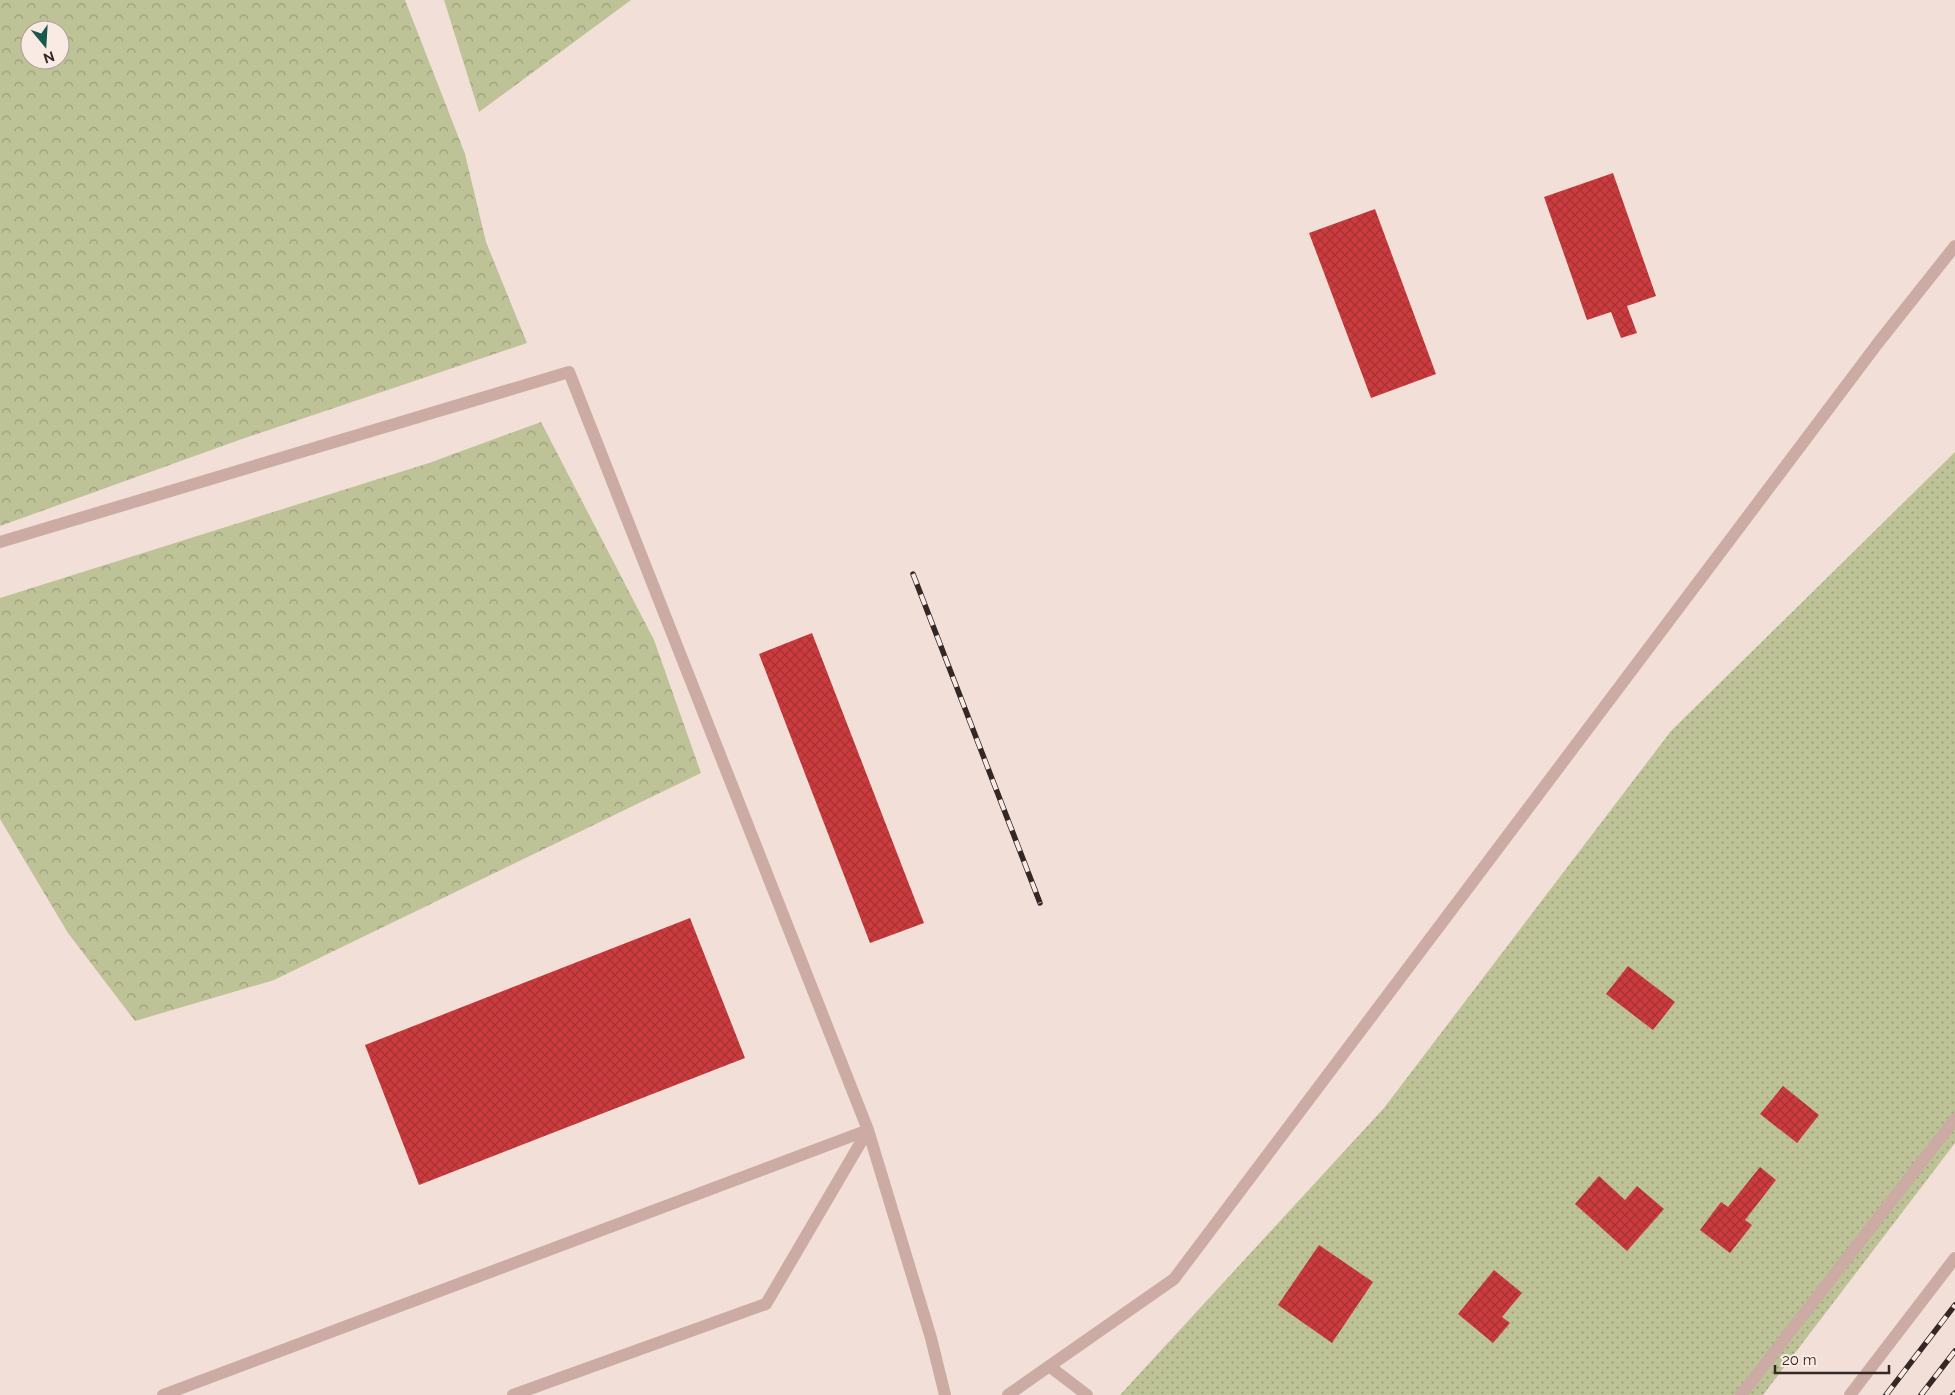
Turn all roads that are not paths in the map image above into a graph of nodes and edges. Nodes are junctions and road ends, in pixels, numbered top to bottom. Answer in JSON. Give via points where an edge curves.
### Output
{"nodes":[{"id":1,"x":1955,"y":246,"type":"edge"},
{"id":2,"x":0,"y":542,"type":"edge"},
{"id":3,"x":1955,"y":1119,"type":"edge"},
{"id":4,"x":868,"y":1130,"type":"junction"},
{"id":5,"x":1955,"y":1258,"type":"edge"},
{"id":6,"x":1049,"y":1366,"type":"junction"},
{"id":7,"x":163,"y":1395,"type":"edge"},
{"id":8,"x":513,"y":1395,"type":"edge"},
{"id":9,"x":945,"y":1395,"type":"edge"},
{"id":10,"x":1008,"y":1395,"type":"edge"},
{"id":11,"x":1087,"y":1395,"type":"edge"},
{"id":12,"x":1741,"y":1395,"type":"edge"},
{"id":13,"x":1850,"y":1395,"type":"edge"}],
"edges":[{"from":1,"to":6,"type":"street","via":[[1866,359],[1174,1279]]},
{"from":2,"to":4,"type":"street","via":[[569,372]]},
{"from":3,"to":12,"type":"street"},
{"from":4,"to":7,"type":"street"},
{"from":4,"to":8,"type":"street","via":[[766,1304]]},
{"from":4,"to":9,"type":"street"},
{"from":5,"to":13,"type":"street"},
{"from":6,"to":10,"type":"street"},
{"from":6,"to":11,"type":"street"}]}
